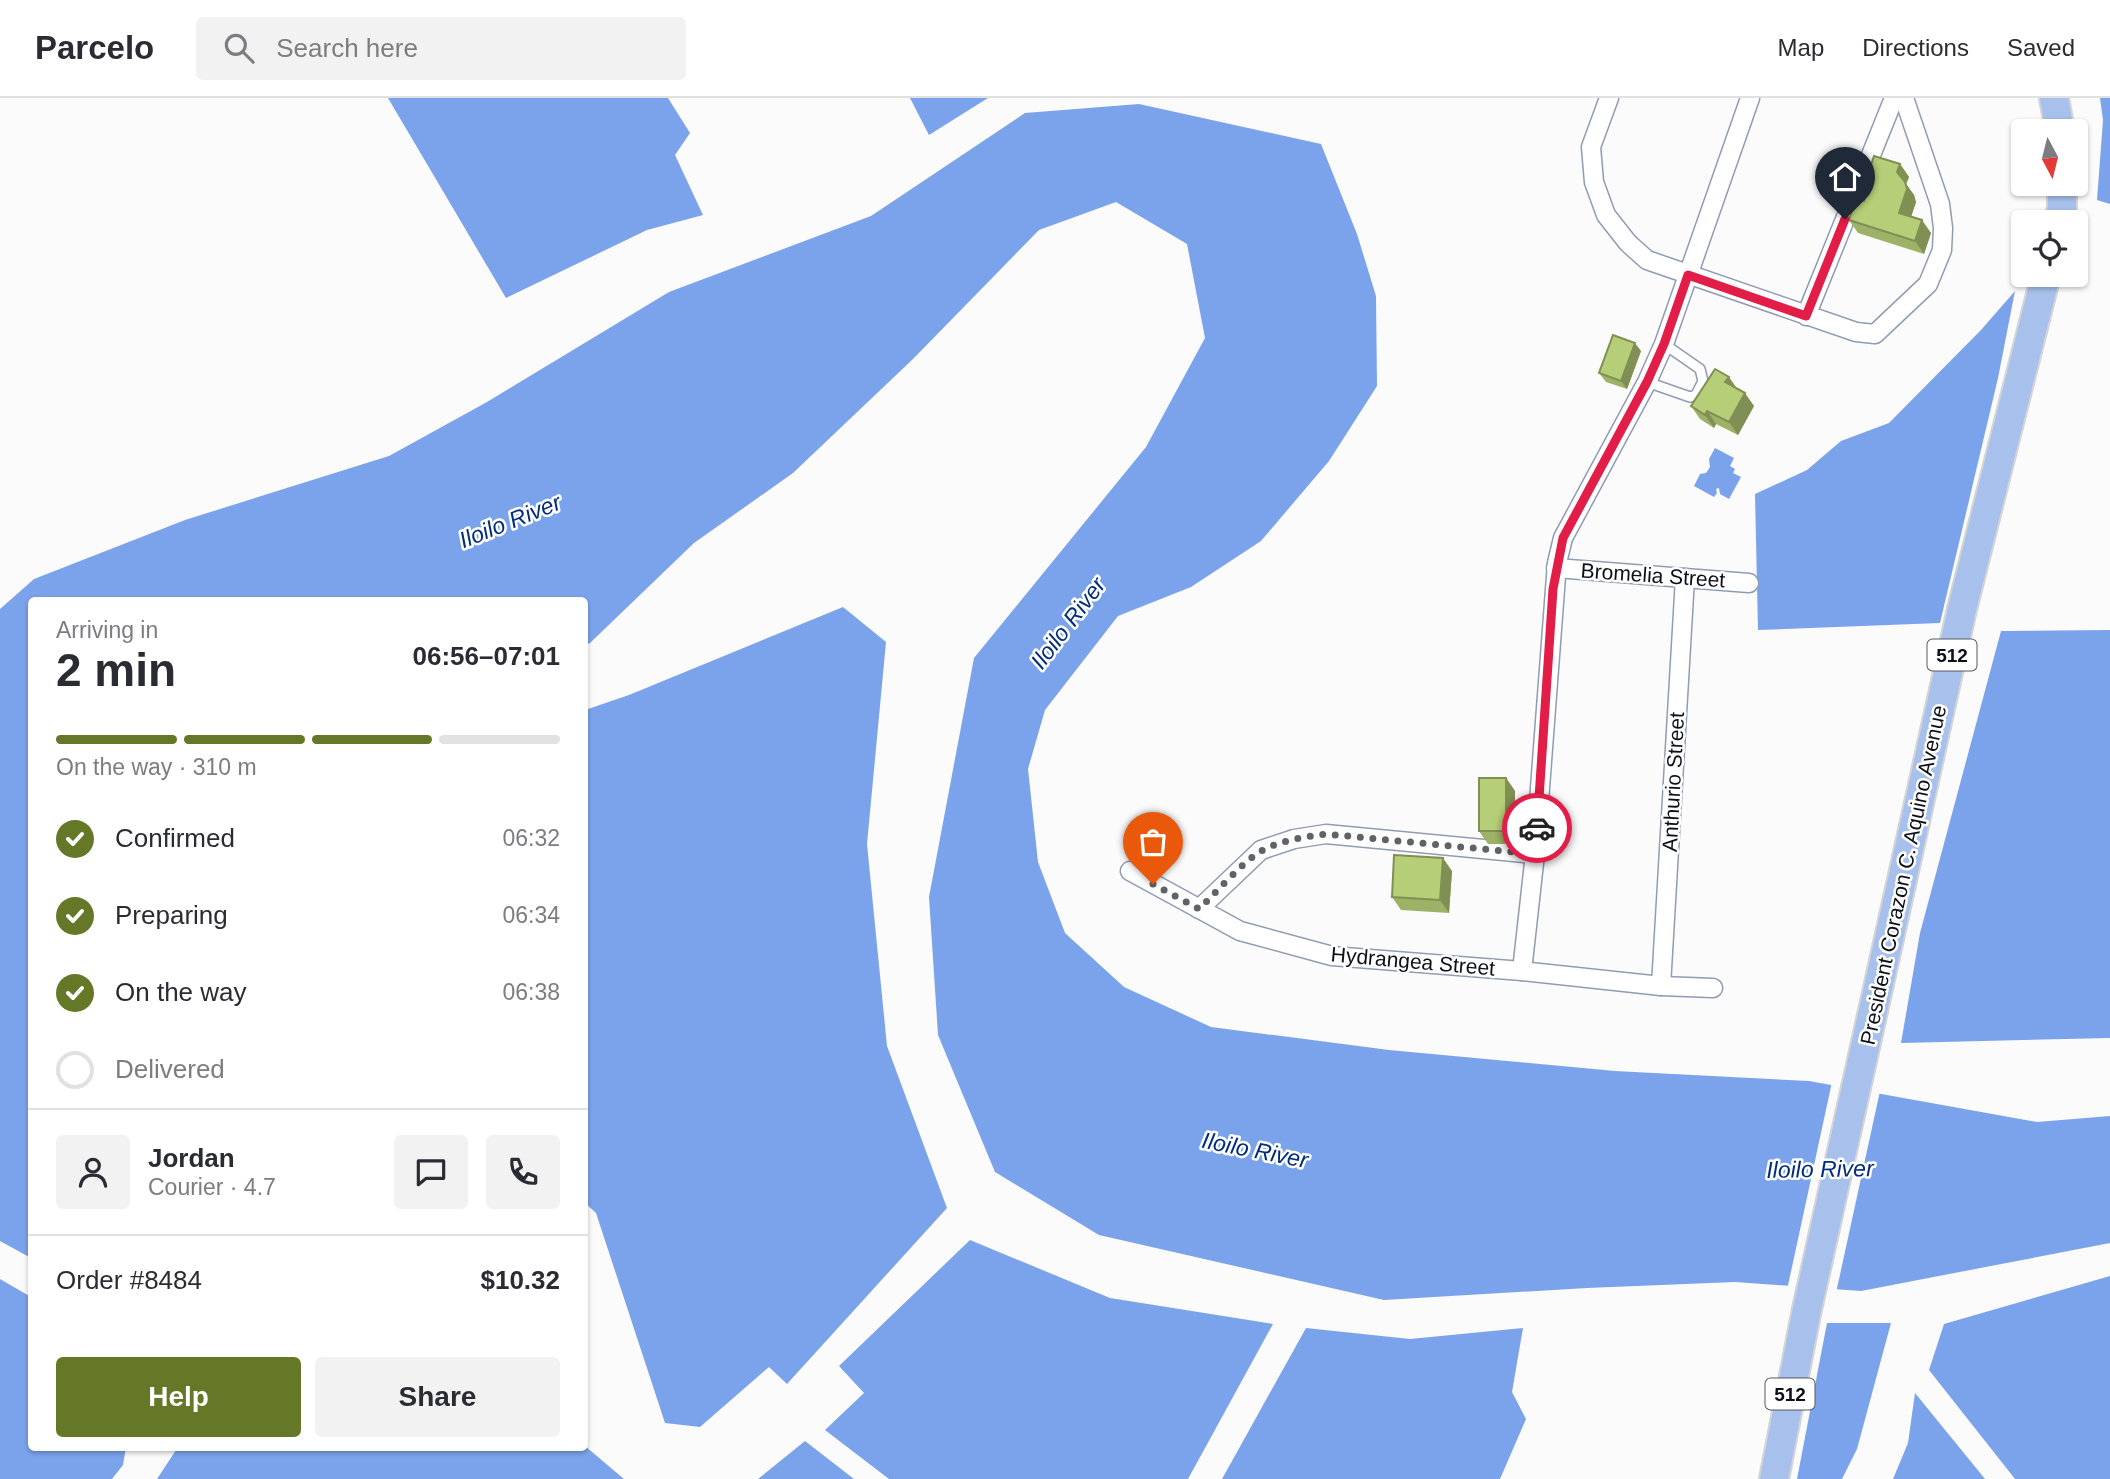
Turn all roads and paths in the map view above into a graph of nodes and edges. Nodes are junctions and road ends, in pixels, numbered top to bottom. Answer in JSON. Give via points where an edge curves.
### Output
{"nodes":[{"id":1,"x":1609,"y":98,"type":"edge"},
{"id":2,"x":1750,"y":98,"type":"edge"},
{"id":3,"x":1894,"y":98,"type":"edge"},
{"id":4,"x":1904,"y":98,"type":"edge"},
{"id":5,"x":2054,"y":98,"type":"edge"},
{"id":6,"x":2058,"y":119,"type":"edge"},
{"id":7,"x":1688,"y":275,"type":"junction"},
{"id":8,"x":2043,"y":287,"type":"edge"},
{"id":9,"x":1806,"y":316,"type":"junction"},
{"id":10,"x":1664,"y":344,"type":"junction"},
{"id":11,"x":1647,"y":382,"type":"junction"},
{"id":12,"x":1556,"y":568,"type":"junction"},
{"id":13,"x":1685,"y":578,"type":"junction"},
{"id":14,"x":1749,"y":583,"type":"dead end"},
{"id":15,"x":1535,"y":854,"type":"junction"},
{"id":16,"x":1130,"y":871,"type":"dead end"},
{"id":17,"x":1199,"y":909,"type":"junction"},
{"id":18,"x":1522,"y":971,"type":"junction"},
{"id":19,"x":1661,"y":986,"type":"junction"},
{"id":20,"x":1713,"y":988,"type":"dead end"},
{"id":21,"x":1774,"y":1479,"type":"edge"}],
"edges":[{"from":1,"to":7,"type":"street","via":[[1591,148],[1594,182],[1606,215],[1647,260]]},
{"from":2,"to":7,"type":"street"},
{"from":3,"to":9,"type":"street"},
{"from":4,"to":9,"type":"street","via":[[1940,204],[1942,250],[1928,284],[1875,334]]},
{"from":5,"to":6,"type":"main road"},
{"from":7,"to":9,"type":"street"},
{"from":7,"to":10,"type":"street"},
{"from":8,"to":21,"type":"main road","name":"President Corazon C. Aquino Avenue","number":"512","via":[[1962,609],[1807,1309]]},
{"from":10,"to":11,"type":"street"},
{"from":10,"to":11,"type":"lane","via":[[1700,369],[1703,381],[1690,397]]},
{"from":11,"to":12,"type":"street","via":[[1563,538]]},
{"from":12,"to":13,"type":"street","name":"Bromelia Street"},
{"from":12,"to":15,"type":"street"},
{"from":13,"to":14,"type":"street","name":"Bromelia Street"},
{"from":13,"to":19,"type":"street","name":"Anthurio Street"},
{"from":15,"to":17,"type":"street","via":[[1326,834],[1305,837],[1261,850]]},
{"from":15,"to":18,"type":"street"},
{"from":16,"to":17,"type":"street","name":"Hydrangea Street"},
{"from":17,"to":18,"type":"street","name":"Hydrangea Street","via":[[1240,932],[1332,956]]},
{"from":18,"to":19,"type":"street","name":"Hydrangea Street"},
{"from":19,"to":20,"type":"street","name":"Hydrangea Street"}]}
